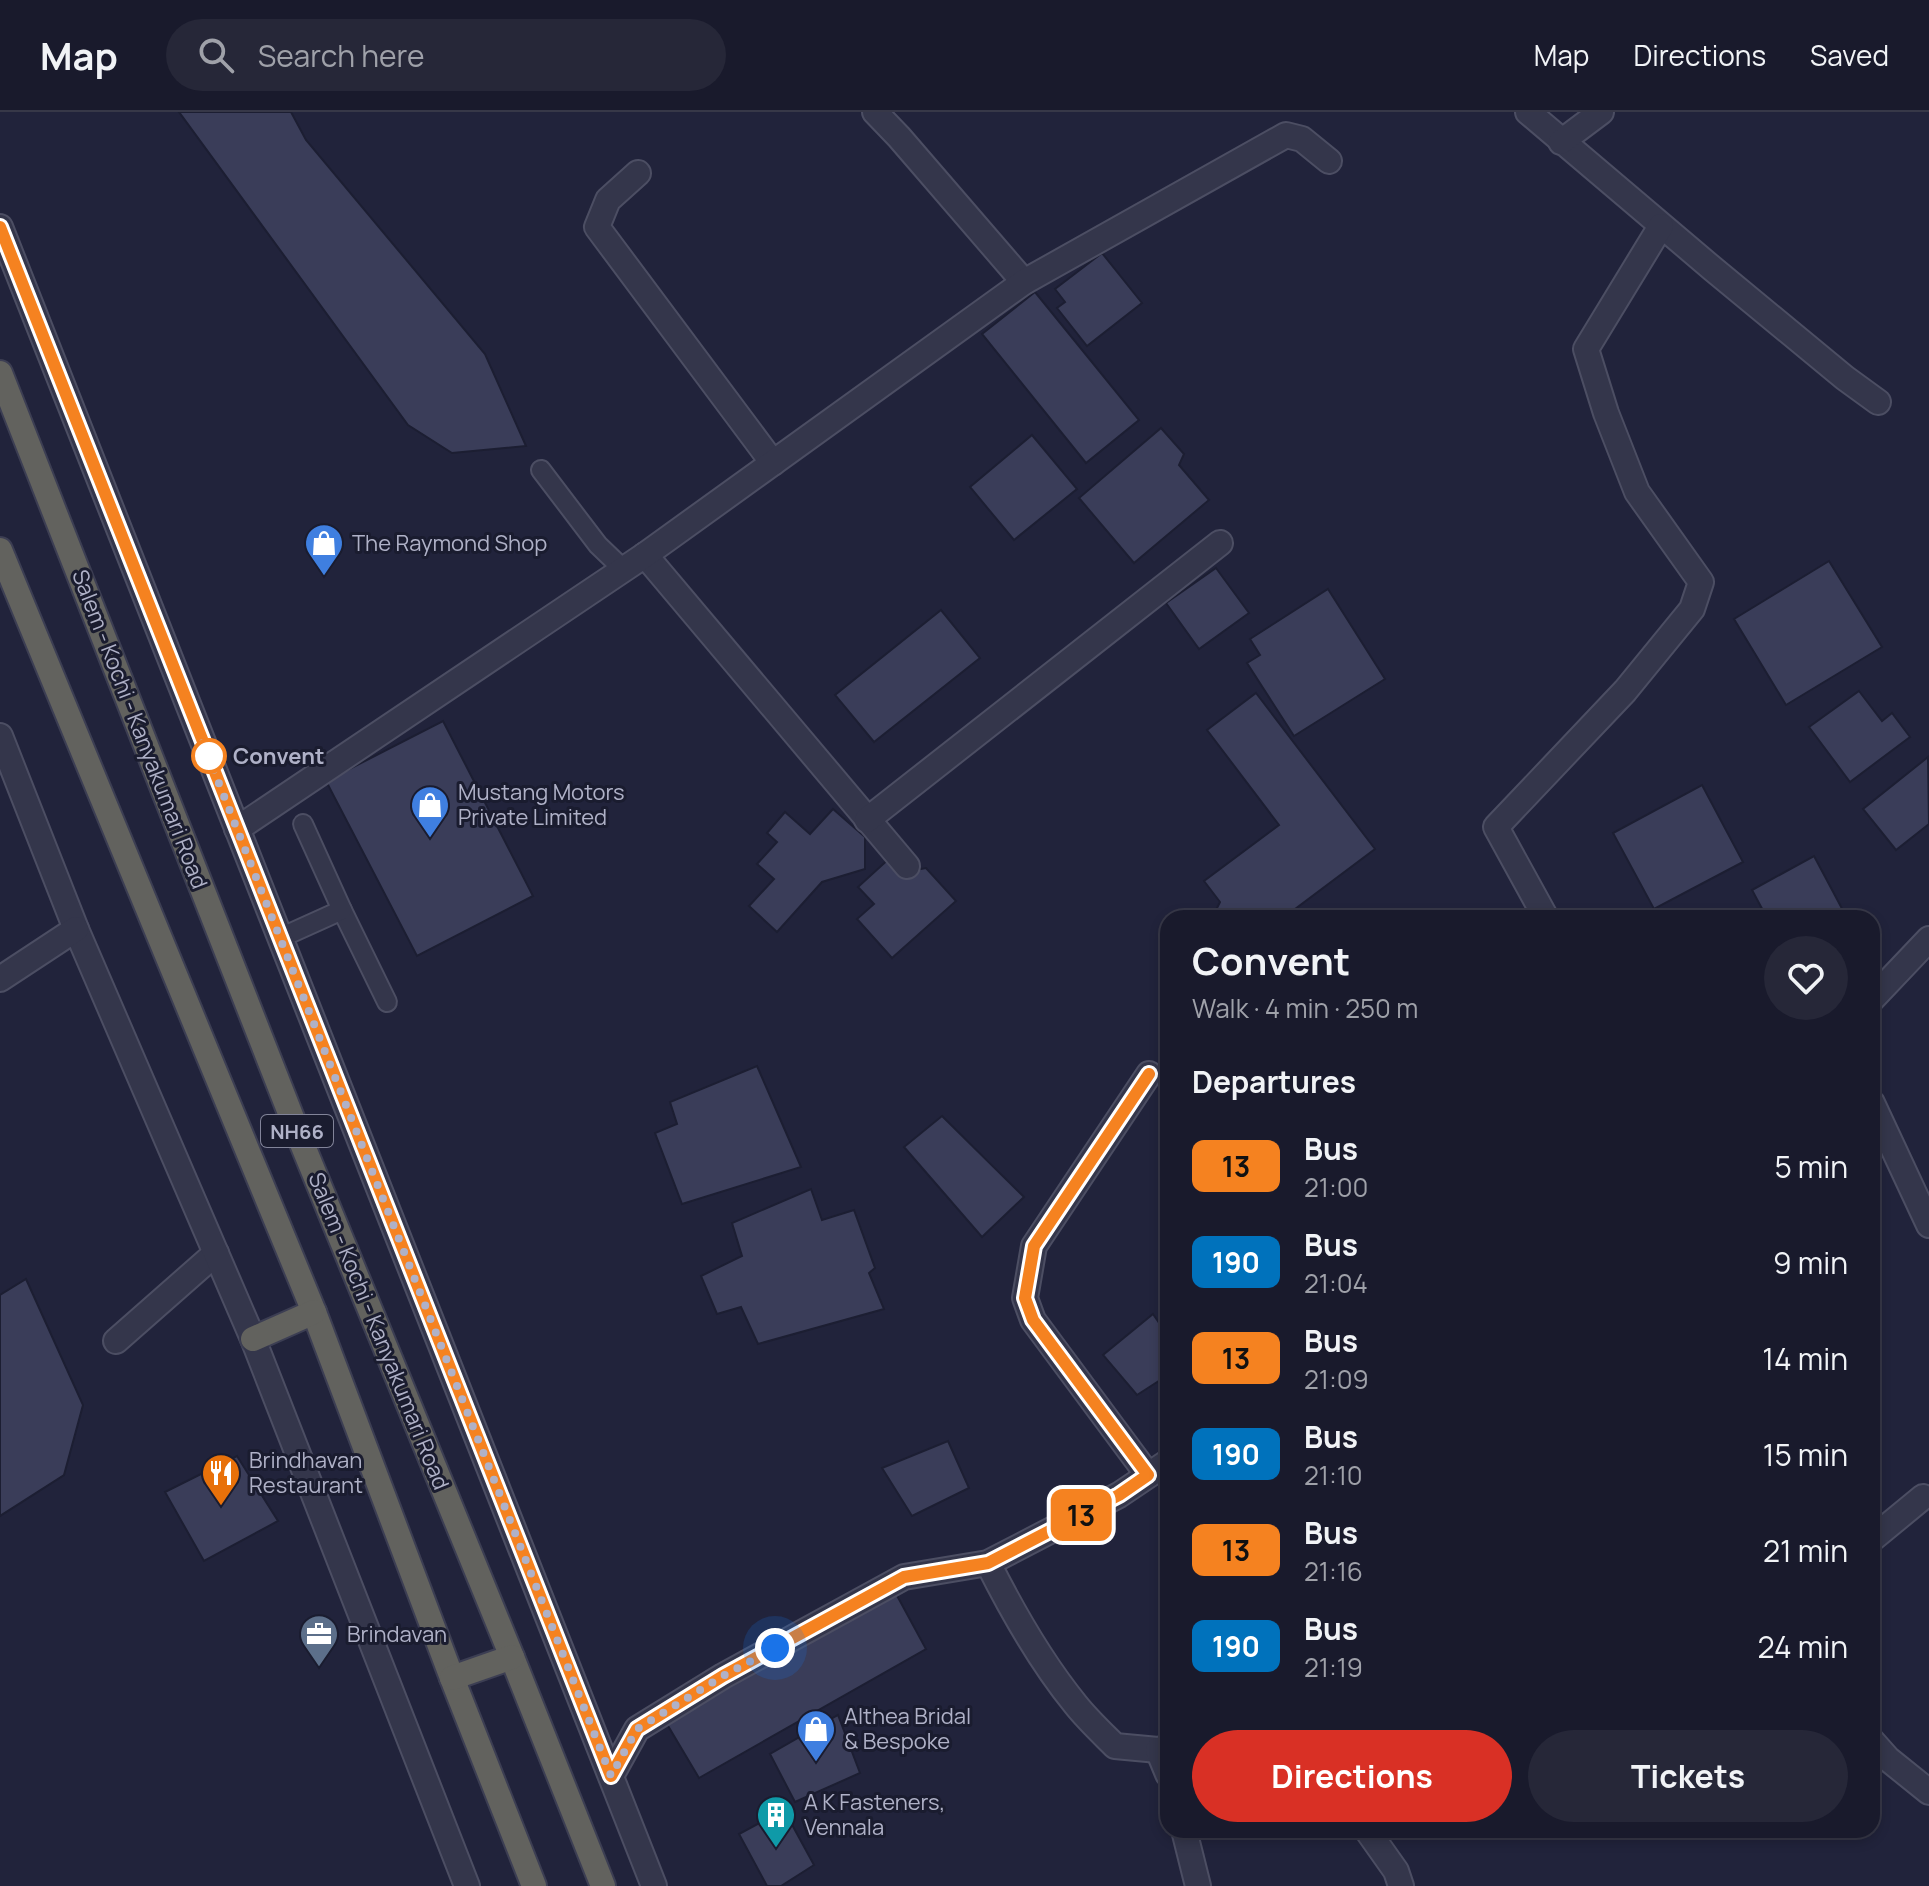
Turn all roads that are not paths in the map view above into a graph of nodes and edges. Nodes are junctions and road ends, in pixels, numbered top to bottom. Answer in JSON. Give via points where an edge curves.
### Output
{"nodes":[{"id":1,"x":875,"y":112,"type":"edge"},
{"id":2,"x":1528,"y":112,"type":"edge"},
{"id":3,"x":1601,"y":112,"type":"edge"},
{"id":4,"x":1561,"y":142,"type":"junction"},
{"id":5,"x":1329,"y":161,"type":"dead end"},
{"id":6,"x":638,"y":173,"type":"dead end"},
{"id":7,"x":1661,"y":226,"type":"junction"},
{"id":8,"x":0,"y":227,"type":"edge"},
{"id":9,"x":1024,"y":282,"type":"junction"},
{"id":10,"x":0,"y":373,"type":"edge"},
{"id":11,"x":1878,"y":402,"type":"dead end"},
{"id":12,"x":773,"y":463,"type":"junction"},
{"id":13,"x":541,"y":470,"type":"dead end"},
{"id":14,"x":1220,"y":543,"type":"dead end"},
{"id":15,"x":0,"y":550,"type":"edge"},
{"id":16,"x":645,"y":555,"type":"junction"},
{"id":17,"x":624,"y":570,"type":"junction"},
{"id":18,"x":0,"y":736,"type":"edge"},
{"id":19,"x":867,"y":820,"type":"junction"},
{"id":20,"x":303,"y":824,"type":"dead end"},
{"id":21,"x":237,"y":829,"type":"junction"},
{"id":22,"x":907,"y":866,"type":"dead end"},
{"id":23,"x":342,"y":910,"type":"junction"},
{"id":24,"x":1542,"y":910,"type":"edge"},
{"id":25,"x":76,"y":929,"type":"junction"},
{"id":26,"x":280,"y":938,"type":"junction"},
{"id":27,"x":1929,"y":939,"type":"edge"},
{"id":28,"x":0,"y":979,"type":"edge"},
{"id":29,"x":1880,"y":991,"type":"edge"},
{"id":30,"x":387,"y":1002,"type":"dead end"},
{"id":31,"x":1149,"y":1074,"type":"dead end"},
{"id":32,"x":1880,"y":1120,"type":"edge"},
{"id":33,"x":1929,"y":1225,"type":"edge"},
{"id":34,"x":216,"y":1253,"type":"junction"},
{"id":35,"x":314,"y":1312,"type":"junction"},
{"id":36,"x":253,"y":1339,"type":"junction"},
{"id":37,"x":116,"y":1341,"type":"dead end"},
{"id":38,"x":1158,"y":1469,"type":"edge"},
{"id":39,"x":1923,"y":1497,"type":"dead end"},
{"id":40,"x":1880,"y":1532,"type":"edge"},
{"id":41,"x":988,"y":1563,"type":"junction"},
{"id":42,"x":512,"y":1657,"type":"junction"},
{"id":43,"x":452,"y":1678,"type":"junction"},
{"id":44,"x":1160,"y":1749,"type":"edge"},
{"id":45,"x":1880,"y":1750,"type":"edge"},
{"id":46,"x":611,"y":1776,"type":"junction"},
{"id":47,"x":1929,"y":1792,"type":"edge"},
{"id":48,"x":1186,"y":1838,"type":"edge"},
{"id":49,"x":1373,"y":1838,"type":"edge"},
{"id":50,"x":467,"y":1886,"type":"edge"},
{"id":51,"x":534,"y":1886,"type":"edge"},
{"id":52,"x":603,"y":1886,"type":"edge"},
{"id":53,"x":654,"y":1886,"type":"edge"},
{"id":54,"x":1198,"y":1886,"type":"edge"},
{"id":55,"x":1401,"y":1886,"type":"edge"}],
"edges":[{"from":1,"to":9,"type":"street"},
{"from":2,"to":4,"type":"street"},
{"from":3,"to":4,"type":"street"},
{"from":4,"to":7,"type":"street"},
{"from":5,"to":9,"type":"street","via":[[1302,139],[1286,135]]},
{"from":6,"to":12,"type":"street","via":[[608,200],[597,227]]},
{"from":7,"to":11,"type":"street"},
{"from":7,"to":24,"type":"street","via":[[1586,349],[1637,492],[1701,582],[1692,609],[1625,691],[1496,827]]},
{"from":8,"to":21,"type":"street"},
{"from":9,"to":12,"type":"street"},
{"from":10,"to":42,"type":"highway","name":"Salem - Kochi - Kanyakumari Road","number":"NH66","via":[[301,1141]]},
{"from":12,"to":16,"type":"street"},
{"from":13,"to":17,"type":"lane","via":[[598,545]]},
{"from":14,"to":19,"type":"street"},
{"from":15,"to":35,"type":"highway","number":"NH66"},
{"from":16,"to":17,"type":"street"},
{"from":16,"to":19,"type":"street"},
{"from":17,"to":21,"type":"street"},
{"from":18,"to":25,"type":"street"},
{"from":19,"to":22,"type":"street"},
{"from":20,"to":23,"type":"lane"},
{"from":21,"to":26,"type":"street"},
{"from":23,"to":26,"type":"lane"},
{"from":23,"to":30,"type":"lane"},
{"from":25,"to":28,"type":"street"},
{"from":25,"to":34,"type":"street"},
{"from":26,"to":46,"type":"street"},
{"from":27,"to":29,"type":"street"},
{"from":31,"to":38,"type":"street","via":[[1034,1246],[1025,1298],[1033,1320]]},
{"from":32,"to":33,"type":"street"},
{"from":34,"to":36,"type":"street"},
{"from":34,"to":37,"type":"street"},
{"from":35,"to":36,"type":"highway"},
{"from":35,"to":43,"type":"highway","number":"NH66"},
{"from":36,"to":50,"type":"street"},
{"from":38,"to":41,"type":"street"},
{"from":39,"to":40,"type":"street"},
{"from":41,"to":44,"type":"street","via":[[1011,1609],[1077,1707],[1115,1746]]},
{"from":41,"to":46,"type":"street","via":[[904,1577],[723,1676],[637,1729]]},
{"from":42,"to":43,"type":"highway"},
{"from":42,"to":52,"type":"highway","name":"Salem - Kochi - Kanyakumari Road","number":"NH66"},
{"from":43,"to":51,"type":"highway","number":"NH66"},
{"from":45,"to":47,"type":"street"},
{"from":46,"to":53,"type":"street"},
{"from":48,"to":54,"type":"street"},
{"from":49,"to":55,"type":"street"}]}
